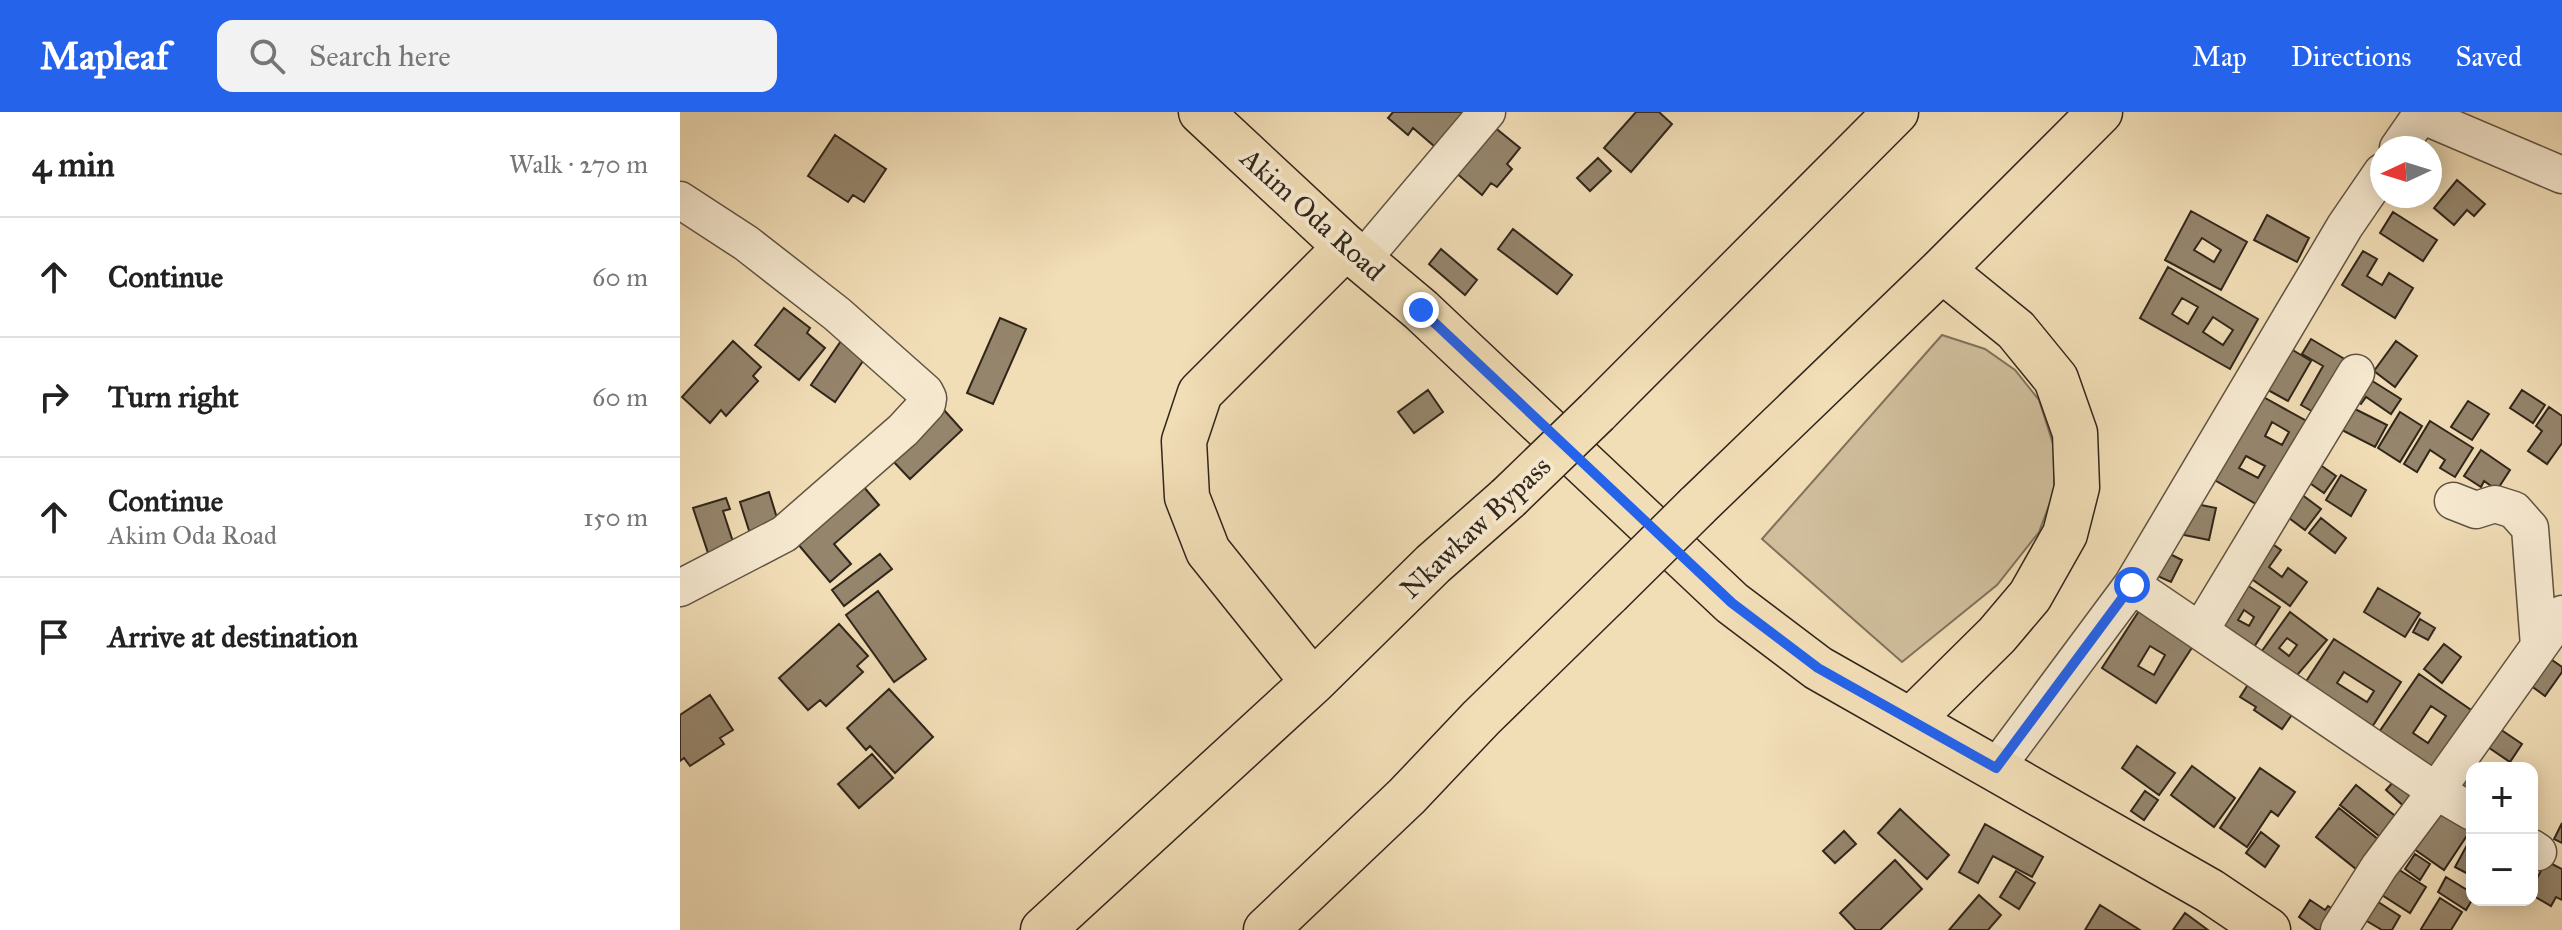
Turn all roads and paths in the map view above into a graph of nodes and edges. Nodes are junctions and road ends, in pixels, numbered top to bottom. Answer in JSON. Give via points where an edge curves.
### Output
{"nodes":[{"id":1,"x":1201,"y":112,"type":"edge"},
{"id":2,"x":1487,"y":112,"type":"edge"},
{"id":3,"x":1896,"y":112,"type":"edge"},
{"id":4,"x":2100,"y":112,"type":"edge"},
{"id":5,"x":2422,"y":113,"type":"edge"},
{"id":6,"x":2406,"y":136,"type":"edge"},
{"id":7,"x":2562,"y":175,"type":"edge"},
{"id":8,"x":2370,"y":190,"type":"edge"},
{"id":9,"x":680,"y":200,"type":"edge"},
{"id":10,"x":1354,"y":254,"type":"junction"},
{"id":11,"x":1942,"y":270,"type":"junction"},
{"id":12,"x":2356,"y":373,"type":"dead end"},
{"id":13,"x":2453,"y":501,"type":"dead end"},
{"id":14,"x":2132,"y":585,"type":"junction"},
{"id":15,"x":680,"y":588,"type":"edge"},
{"id":16,"x":2562,"y":614,"type":"edge"},
{"id":17,"x":2200,"y":631,"type":"junction"},
{"id":18,"x":2539,"y":646,"type":"junction"},
{"id":19,"x":1313,"y":682,"type":"junction"},
{"id":20,"x":1911,"y":720,"type":"junction"},
{"id":21,"x":1996,"y":768,"type":"junction"},
{"id":22,"x":2436,"y":791,"type":"junction"},
{"id":23,"x":2466,"y":808,"type":"edge"},
{"id":24,"x":1043,"y":930,"type":"edge"},
{"id":25,"x":1266,"y":930,"type":"edge"},
{"id":26,"x":2268,"y":930,"type":"edge"},
{"id":27,"x":2339,"y":930,"type":"edge"}],
"edges":[{"from":1,"to":10,"type":"main road","name":"Akim Oda Road"},
{"from":2,"to":10,"type":"street"},
{"from":3,"to":19,"type":"main road","name":"Nkawkaw Bypass","bridge":true,"via":[[1597,412]]},
{"from":4,"to":11,"type":"main road"},
{"from":5,"to":6,"type":"street"},
{"from":5,"to":7,"type":"street"},
{"from":8,"to":14,"type":"street"},
{"from":9,"to":15,"type":"street","via":[[837,314],[928,398],[903,430],[784,534]]},
{"from":10,"to":19,"type":"main road","via":[[1200,393],[1184,441],[1187,497],[1208,551]]},
{"from":10,"to":20,"type":"main road","name":"Akim Oda Road","via":[[1421,310],[1732,603],[1818,668]]},
{"from":11,"to":20,"type":"main road","via":[[2016,330],[2056,379],[2075,433],[2077,487],[2065,534],[2030,596]]},
{"from":11,"to":25,"type":"main road","bridge":true},
{"from":12,"to":17,"type":"street"},
{"from":13,"to":18,"type":"street","via":[[2476,510],[2495,504],[2514,510],[2530,528]]},
{"from":14,"to":17,"type":"street"},
{"from":14,"to":21,"type":"street"},
{"from":16,"to":18,"type":"street"},
{"from":17,"to":22,"type":"street"},
{"from":18,"to":22,"type":"street"},
{"from":19,"to":24,"type":"main road","name":"Nkawkaw Bypass"},
{"from":20,"to":21,"type":"main road","name":"Akim Oda Road"},
{"from":21,"to":26,"type":"main road","name":"Akim Oda Road"},
{"from":22,"to":23,"type":"street"},
{"from":22,"to":27,"type":"street"}]}
